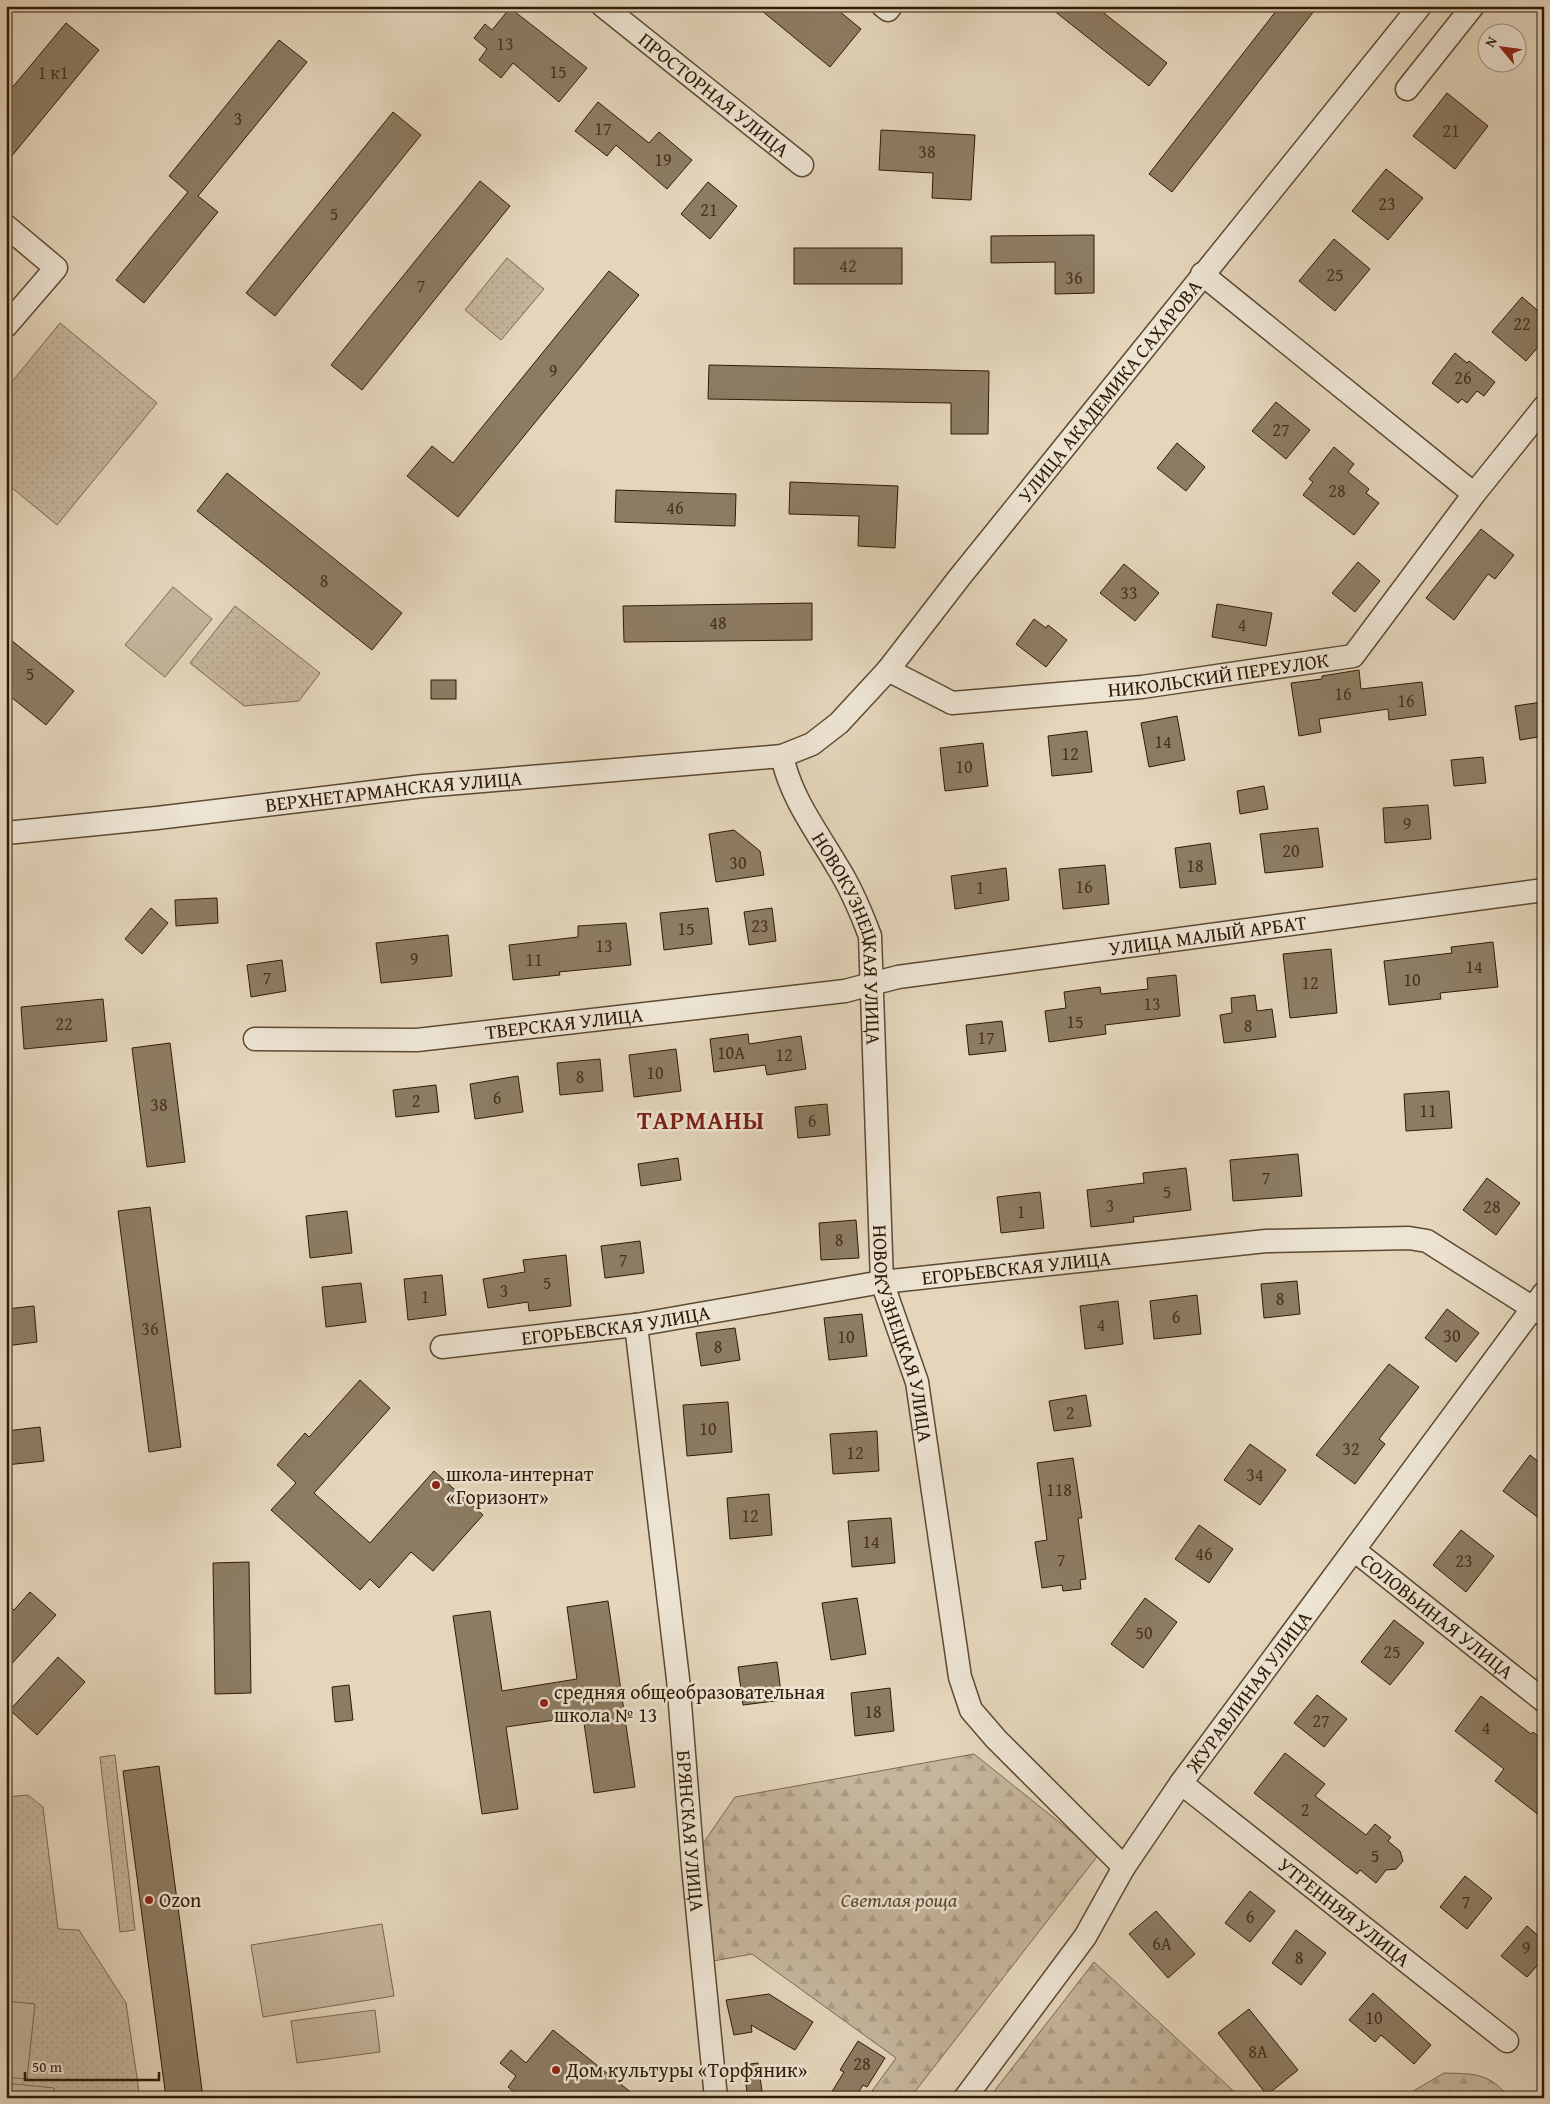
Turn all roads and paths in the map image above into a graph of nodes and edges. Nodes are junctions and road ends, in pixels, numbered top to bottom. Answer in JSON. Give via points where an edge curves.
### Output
{"nodes":[{"id":1,"x":603,"y":6,"type":"edge"},
{"id":2,"x":1420,"y":6,"type":"edge"},
{"id":3,"x":1473,"y":6,"type":"edge"},
{"id":4,"x":1407,"y":88,"type":"dead end"},
{"id":5,"x":802,"y":165,"type":"dead end"},
{"id":6,"x":6,"y":226,"type":"edge"},
{"id":7,"x":1202,"y":274,"type":"junction"},
{"id":8,"x":6,"y":326,"type":"edge"},
{"id":9,"x":1544,"y":407,"type":"edge"},
{"id":10,"x":1474,"y":494,"type":"junction"},
{"id":11,"x":888,"y":670,"type":"junction"},
{"id":12,"x":782,"y":756,"type":"junction"},
{"id":13,"x":6,"y":833,"type":"edge"},
{"id":14,"x":1544,"y":890,"type":"edge"},
{"id":15,"x":872,"y":986,"type":"junction"},
{"id":16,"x":255,"y":1039,"type":"dead end"},
{"id":17,"x":882,"y":1282,"type":"junction"},
{"id":18,"x":1540,"y":1305,"type":"edge"},
{"id":19,"x":636,"y":1325,"type":"junction"},
{"id":20,"x":442,"y":1347,"type":"dead end"},
{"id":21,"x":1354,"y":1550,"type":"junction"},
{"id":22,"x":1544,"y":1701,"type":"edge"},
{"id":23,"x":1181,"y":1783,"type":"junction"},
{"id":24,"x":1124,"y":1867,"type":"junction"},
{"id":25,"x":1507,"y":2041,"type":"dead end"},
{"id":26,"x":716,"y":2098,"type":"edge"},
{"id":27,"x":965,"y":2098,"type":"edge"}],
"edges":[{"from":1,"to":5,"type":"street","name":"ПРОСТОРНАЯ УЛИЦА"},
{"from":2,"to":7,"type":"street","name":"УЛИЦА АКАДЕМИКА САХАРОВА"},
{"from":3,"to":4,"type":"street"},
{"from":6,"to":8,"type":"street","via":[[56,268]]},
{"from":7,"to":10,"type":"street"},
{"from":7,"to":11,"type":"street","name":"УЛИЦА АКАДЕМИКА САХАРОВА"},
{"from":9,"to":10,"type":"street","name":"НИКОЛЬСКИЙ ПЕРЕУЛОК"},
{"from":10,"to":11,"type":"street","name":"НИКОЛЬСКИЙ ПЕРЕУЛОК","via":[[1353,656],[1142,687],[952,703]]},
{"from":11,"to":12,"type":"street","name":"УЛИЦА АКАДЕМИКА САХАРОВА","via":[[839,723],[812,744]]},
{"from":12,"to":13,"type":"street","name":"ВЕРХНЕТАРМАНСКАЯ УЛИЦА","via":[[424,786]]},
{"from":12,"to":15,"type":"street","name":"НОВОКУЗНЕЦКАЯ УЛИЦА","via":[[787,779],[838,868],[870,936]]},
{"from":14,"to":15,"type":"street","name":"УЛИЦА МАЛЫЙ АРБАТ","via":[[898,977]]},
{"from":15,"to":16,"type":"street","name":"ТВЕРСКАЯ УЛИЦА","via":[[845,992],[417,1040]]},
{"from":15,"to":17,"type":"street","name":"НОВОКУЗНЕЦКАЯ УЛИЦА"},
{"from":17,"to":18,"type":"street","name":"ЕГОРЬЕВСКАЯ УЛИЦА","via":[[1266,1240],[1409,1238],[1427,1242]]},
{"from":17,"to":19,"type":"street","name":"ЕГОРЬЕВСКАЯ УЛИЦА"},
{"from":17,"to":24,"type":"street","name":"НОВОКУЗНЕЦКАЯ УЛИЦА","via":[[917,1382],[960,1677],[971,1710]]},
{"from":18,"to":21,"type":"street","name":"ЖУРАВЛИНАЯ УЛИЦА"},
{"from":19,"to":20,"type":"street","name":"ЕГОРЬЕВСКАЯ УЛИЦА"},
{"from":19,"to":26,"type":"street","name":"БРЯНСКАЯ УЛИЦА","via":[[678,1679]]},
{"from":21,"to":22,"type":"street","name":"СОЛОВЬИНАЯ УЛИЦА"},
{"from":21,"to":23,"type":"street","name":"ЖУРАВЛИНАЯ УЛИЦА"},
{"from":23,"to":24,"type":"street","name":"ЖУРАВЛИНАЯ УЛИЦА"},
{"from":23,"to":25,"type":"street","name":"УТРЕННЯЯ УЛИЦА"},
{"from":24,"to":27,"type":"street","name":"ЖУРАВЛИНАЯ УЛИЦА","via":[[1085,1938]]}]}
